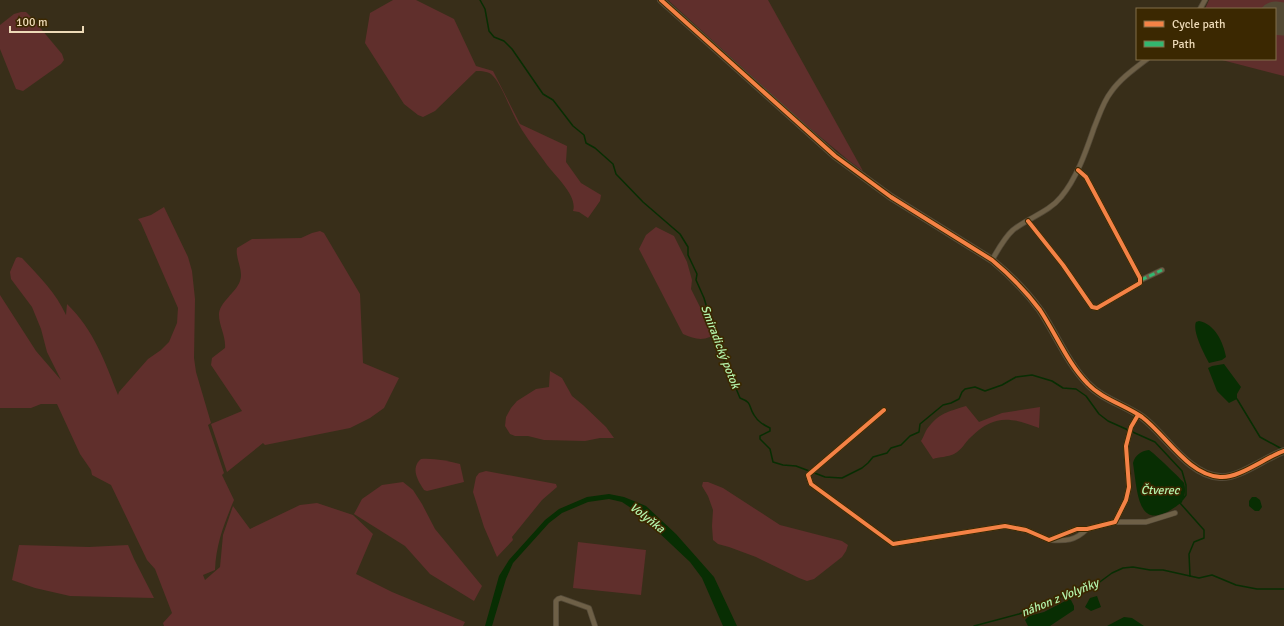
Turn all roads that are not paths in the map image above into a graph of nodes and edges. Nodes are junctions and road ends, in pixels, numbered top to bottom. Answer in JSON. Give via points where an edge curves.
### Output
{"nodes":[{"id":1,"x":661,"y":0,"type":"edge"},
{"id":2,"x":1146,"y":60,"type":"edge"},
{"id":3,"x":1078,"y":170,"type":"junction"},
{"id":4,"x":1028,"y":221,"type":"junction"},
{"id":5,"x":992,"y":260,"type":"junction"},
{"id":6,"x":1162,"y":270,"type":"dead end"},
{"id":7,"x":1141,"y":280,"type":"junction"},
{"id":8,"x":884,"y":410,"type":"dead end"},
{"id":9,"x":1138,"y":414,"type":"junction"},
{"id":10,"x":1284,"y":452,"type":"edge"},
{"id":11,"x":1175,"y":513,"type":"dead end"},
{"id":12,"x":1115,"y":522,"type":"junction"},
{"id":13,"x":556,"y":626,"type":"edge"},
{"id":14,"x":595,"y":626,"type":"edge"}],
"edges":[{"from":1,"to":5,"type":"street","via":[[835,156],[891,197]]},
{"from":2,"to":3,"type":"street","via":[[1129,72],[1110,92]]},
{"from":3,"to":4,"type":"street","via":[[1061,198]]},
{"from":3,"to":7,"type":"street","via":[[1086,177]]},
{"from":4,"to":5,"type":"street","via":[[1013,230]]},
{"from":4,"to":7,"type":"street","via":[[1092,307],[1100,307]]},
{"from":5,"to":9,"type":"street","via":[[1030,297],[1088,384],[1099,393]]},
{"from":6,"to":7,"type":"street"},
{"from":8,"to":12,"type":"street","via":[[808,475],[811,484],[893,544],[1005,526],[1026,530],[1049,540],[1077,529]]},
{"from":9,"to":10,"type":"street","via":[[1192,466],[1220,477],[1237,474],[1274,454]]},
{"from":9,"to":12,"type":"street","via":[[1126,446],[1129,487],[1126,500]]},
{"from":11,"to":12,"type":"street","via":[[1146,522]]},
{"from":13,"to":14,"type":"street","via":[[556,601],[561,598],[589,608]]}]}
